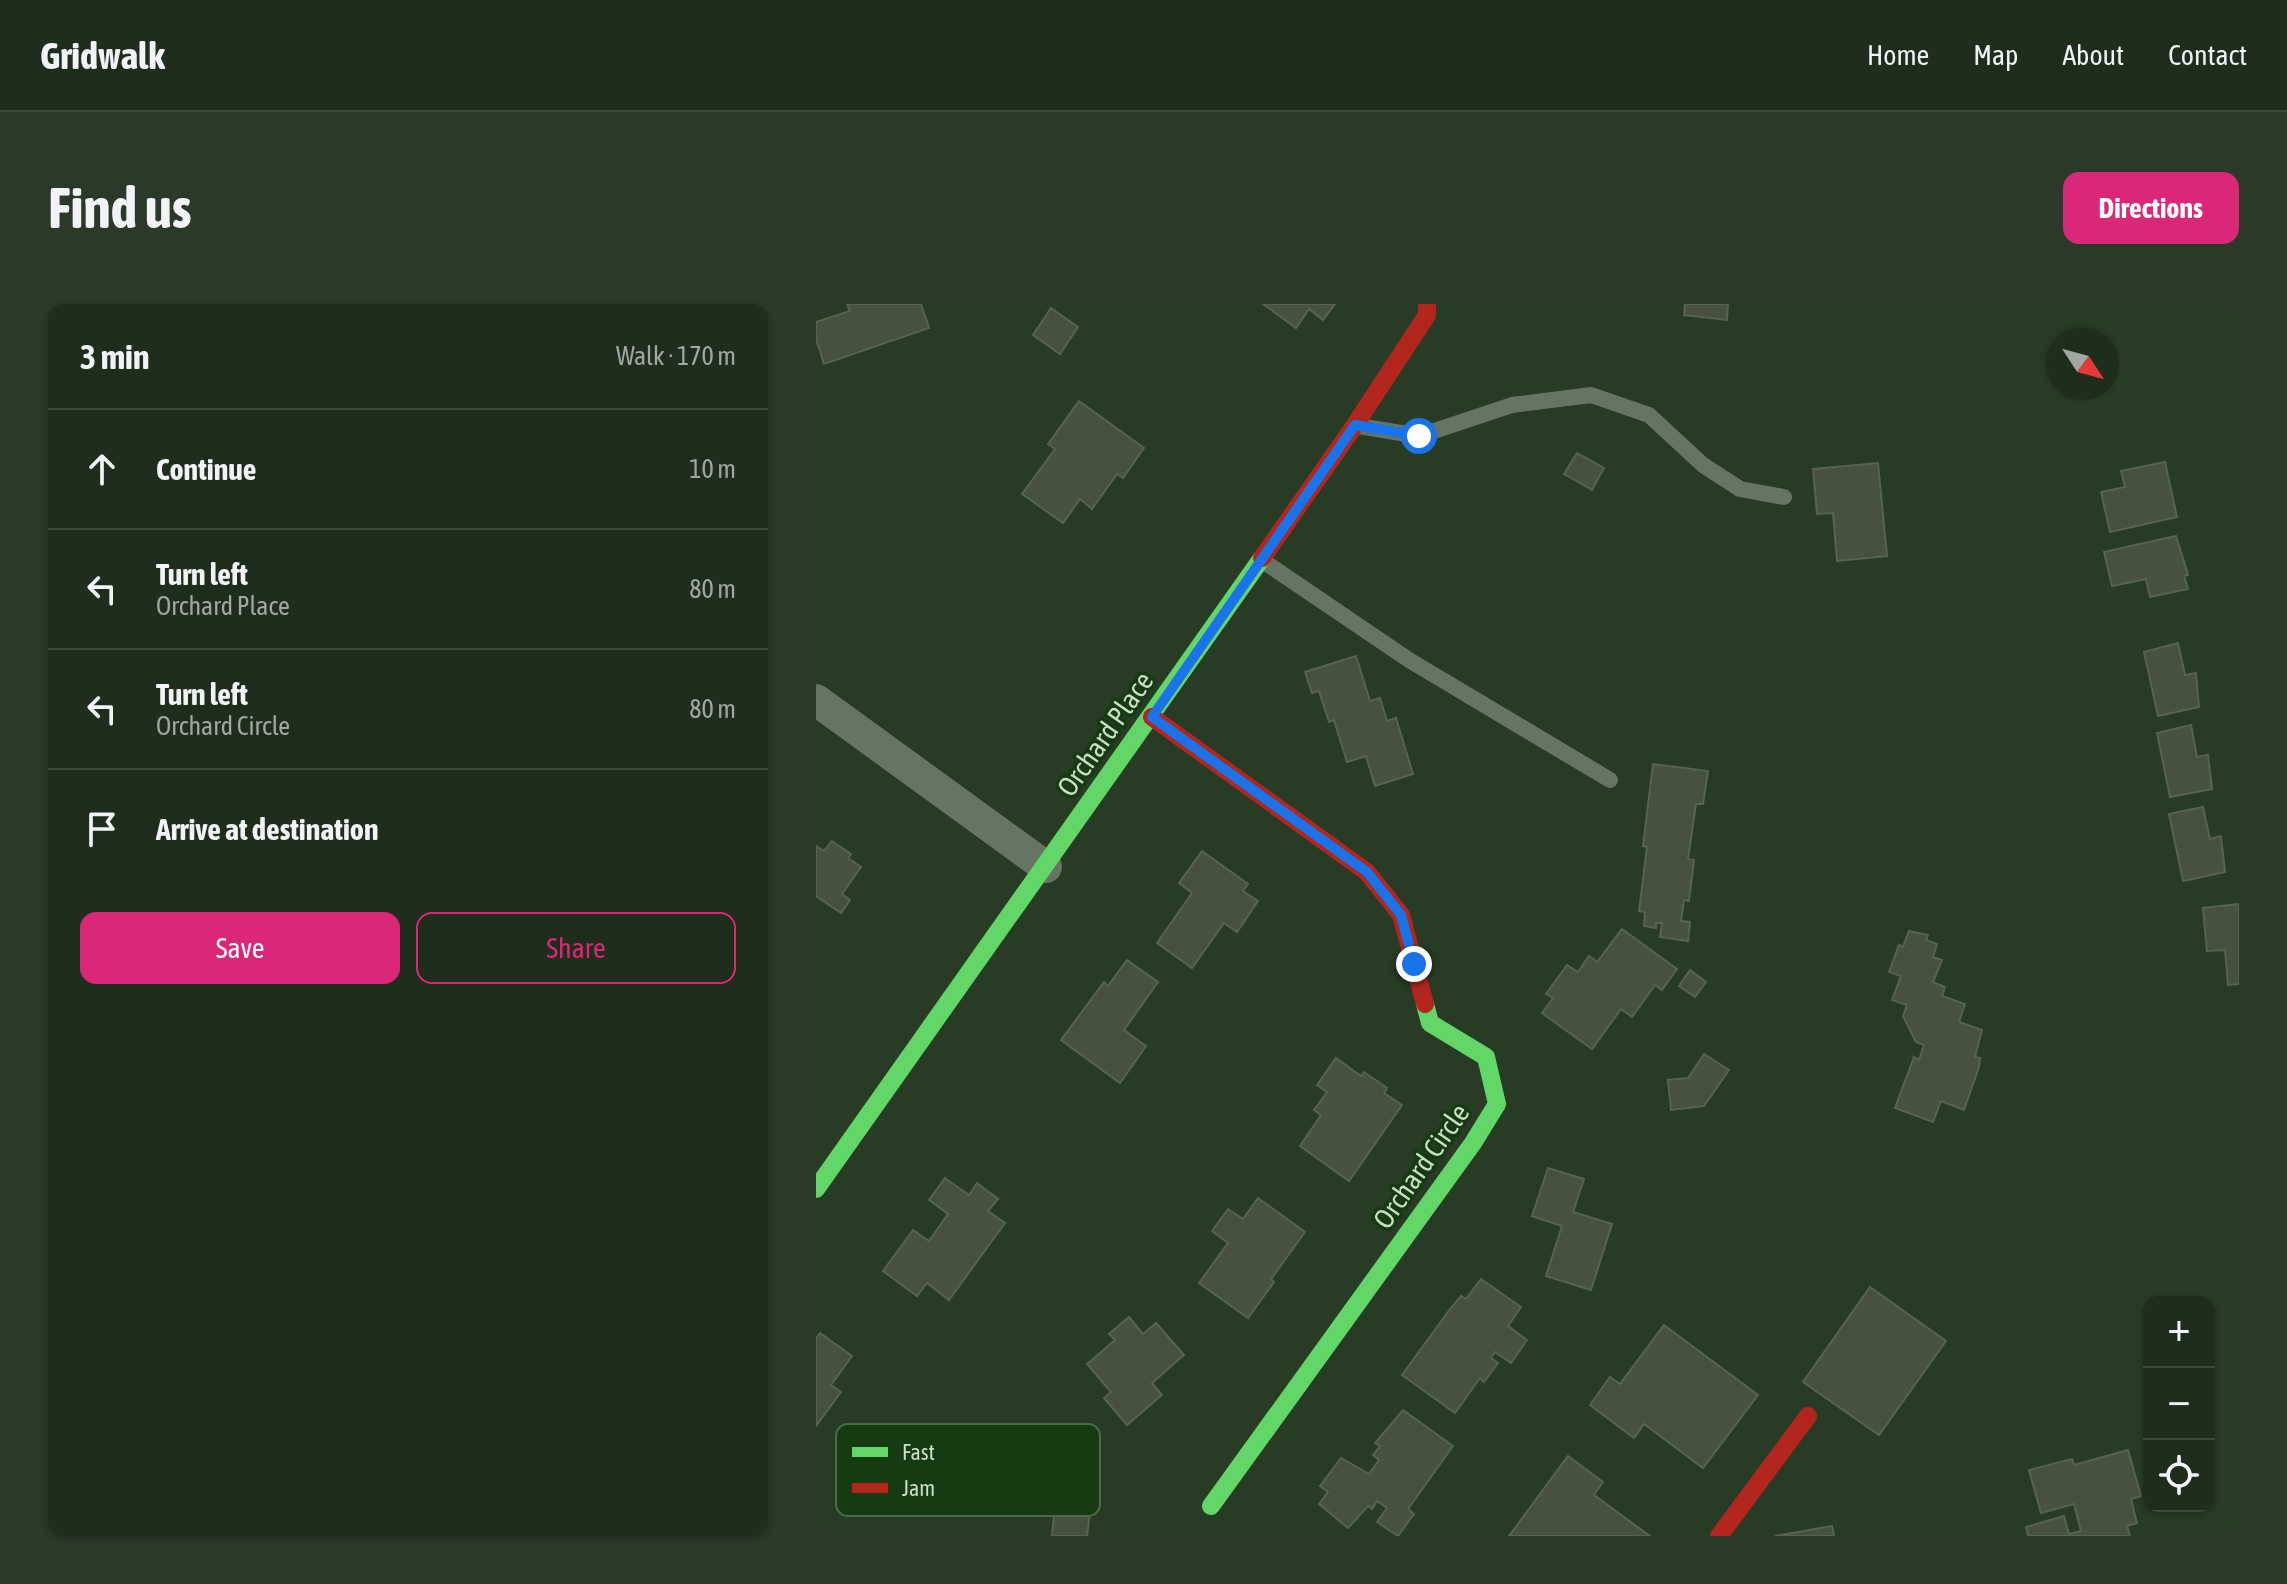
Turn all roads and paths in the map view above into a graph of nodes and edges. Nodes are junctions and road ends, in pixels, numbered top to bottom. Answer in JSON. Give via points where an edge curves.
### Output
{"nodes":[{"id":1,"x":1427,"y":304,"type":"edge"},
{"id":2,"x":1355,"y":425,"type":"junction"},
{"id":3,"x":1784,"y":497,"type":"dead end"},
{"id":4,"x":1260,"y":559,"type":"junction"},
{"id":5,"x":816,"y":700,"type":"edge"},
{"id":6,"x":1152,"y":717,"type":"junction"},
{"id":7,"x":1610,"y":780,"type":"dead end"},
{"id":8,"x":1046,"y":867,"type":"junction"},
{"id":9,"x":816,"y":1189,"type":"edge"},
{"id":10,"x":1808,"y":1416,"type":"dead end"},
{"id":11,"x":1211,"y":1506,"type":"dead end"},
{"id":12,"x":1719,"y":1536,"type":"edge"}],
"edges":[{"from":1,"to":2,"type":"street","name":"Orchard Place","via":[[1427,315]]},
{"from":2,"to":3,"type":"lane","via":[[1419,436],[1512,405],[1591,395],[1649,415],[1703,465],[1740,489]]},
{"from":2,"to":4,"type":"street","name":"Orchard Place"},
{"from":4,"to":6,"type":"street","name":"Orchard Place"},
{"from":4,"to":7,"type":"lane","via":[[1409,660]]},
{"from":5,"to":8,"type":"street"},
{"from":6,"to":8,"type":"street","name":"Orchard Place"},
{"from":6,"to":11,"type":"street","name":"Orchard Circle","via":[[1367,872],[1401,915],[1430,1023],[1486,1057],[1497,1104]]},
{"from":8,"to":9,"type":"street","name":"Orchard Place"},
{"from":10,"to":12,"type":"street"}]}
